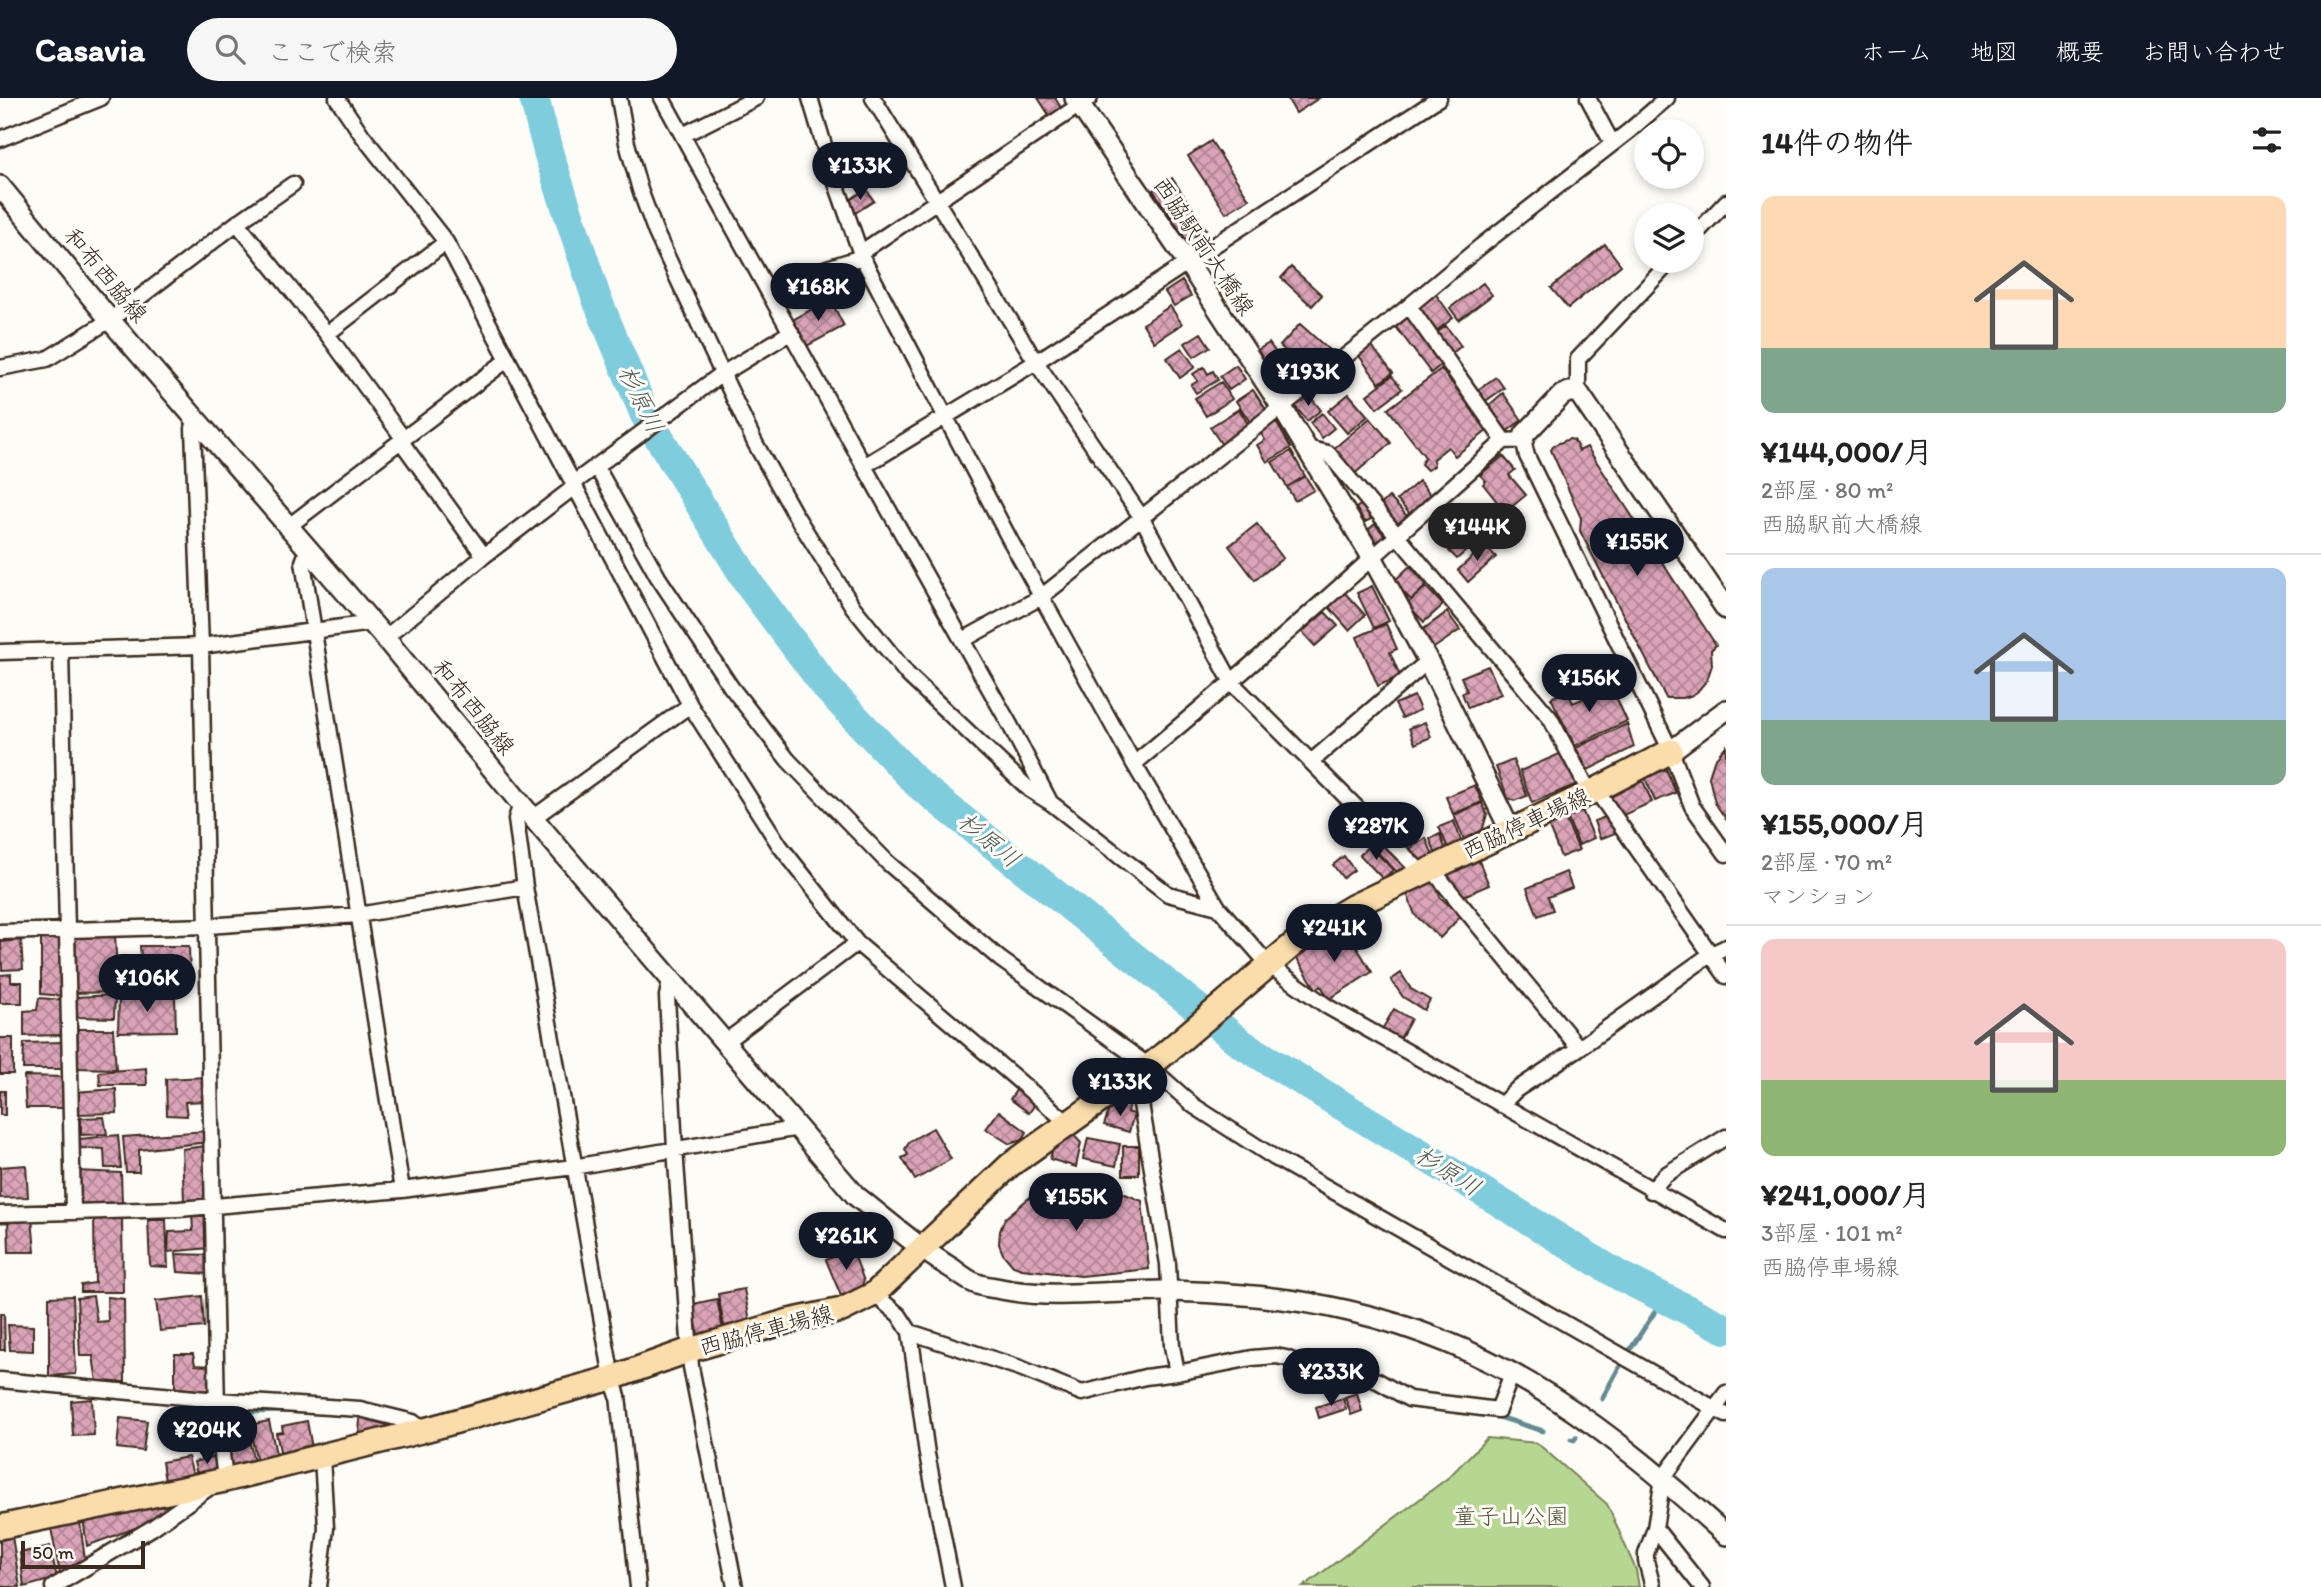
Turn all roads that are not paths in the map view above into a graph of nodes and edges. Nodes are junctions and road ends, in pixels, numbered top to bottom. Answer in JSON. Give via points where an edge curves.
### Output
{"nodes":[{"id":1,"x":101,"y":98,"type":"edge"},
{"id":2,"x":338,"y":98,"type":"edge"},
{"id":3,"x":619,"y":98,"type":"edge"},
{"id":4,"x":662,"y":98,"type":"edge"},
{"id":5,"x":756,"y":98,"type":"edge"},
{"id":6,"x":810,"y":98,"type":"edge"},
{"id":7,"x":873,"y":98,"type":"edge"},
{"id":8,"x":1439,"y":98,"type":"edge"},
{"id":9,"x":1588,"y":98,"type":"edge"},
{"id":10,"x":1667,"y":98,"type":"edge"},
{"id":11,"x":1081,"y":100,"type":"edge"},
{"id":12,"x":683,"y":135,"type":"junction"},
{"id":13,"x":0,"y":139,"type":"edge"},
{"id":14,"x":1612,"y":143,"type":"junction"},
{"id":15,"x":293,"y":184,"type":"dead end"},
{"id":16,"x":0,"y":186,"type":"edge"},
{"id":17,"x":937,"y":200,"type":"junction"},
{"id":18,"x":1726,"y":202,"type":"edge"},
{"id":19,"x":237,"y":223,"type":"junction"},
{"id":20,"x":1704,"y":225,"type":"edge"},
{"id":21,"x":446,"y":242,"type":"junction"},
{"id":22,"x":861,"y":255,"type":"junction"},
{"id":23,"x":1188,"y":263,"type":"junction"},
{"id":24,"x":1660,"y":273,"type":"edge"},
{"id":25,"x":771,"y":296,"type":"junction"},
{"id":26,"x":1409,"y":306,"type":"junction"},
{"id":27,"x":110,"y":320,"type":"junction"},
{"id":28,"x":791,"y":332,"type":"junction"},
{"id":29,"x":327,"y":334,"type":"junction"},
{"id":30,"x":507,"y":360,"type":"junction"},
{"id":31,"x":1036,"y":362,"type":"junction"},
{"id":32,"x":0,"y":368,"type":"edge"},
{"id":33,"x":721,"y":374,"type":"junction"},
{"id":34,"x":1578,"y":392,"type":"junction"},
{"id":35,"x":1281,"y":406,"type":"junction"},
{"id":36,"x":196,"y":418,"type":"junction"},
{"id":37,"x":946,"y":418,"type":"junction"},
{"id":38,"x":401,"y":439,"type":"junction"},
{"id":39,"x":1513,"y":441,"type":"junction"},
{"id":40,"x":1306,"y":448,"type":"junction"},
{"id":41,"x":599,"y":464,"type":"junction"},
{"id":42,"x":864,"y":466,"type":"junction"},
{"id":43,"x":574,"y":485,"type":"junction"},
{"id":44,"x":1142,"y":518,"type":"junction"},
{"id":45,"x":289,"y":526,"type":"junction"},
{"id":46,"x":1397,"y":536,"type":"junction"},
{"id":47,"x":308,"y":549,"type":"junction"},
{"id":48,"x":484,"y":556,"type":"junction"},
{"id":49,"x":1371,"y":556,"type":"junction"},
{"id":50,"x":1041,"y":597,"type":"junction"},
{"id":51,"x":1726,"y":610,"type":"edge"},
{"id":52,"x":314,"y":631,"type":"junction"},
{"id":53,"x":378,"y":631,"type":"junction"},
{"id":54,"x":963,"y":639,"type":"junction"},
{"id":55,"x":201,"y":646,"type":"junction"},
{"id":56,"x":61,"y":650,"type":"junction"},
{"id":57,"x":0,"y":652,"type":"edge"},
{"id":58,"x":1428,"y":661,"type":"junction"},
{"id":59,"x":1232,"y":683,"type":"junction"},
{"id":60,"x":690,"y":705,"type":"junction"},
{"id":61,"x":1726,"y":710,"type":"edge"},
{"id":62,"x":1671,"y":751,"type":"junction"},
{"id":63,"x":1311,"y":762,"type":"junction"},
{"id":64,"x":1134,"y":764,"type":"junction"},
{"id":65,"x":1593,"y":791,"type":"junction"},
{"id":66,"x":1051,"y":803,"type":"junction"},
{"id":67,"x":527,"y":811,"type":"junction"},
{"id":68,"x":1510,"y":830,"type":"junction"},
{"id":69,"x":1726,"y":854,"type":"edge"},
{"id":70,"x":1426,"y":871,"type":"junction"},
{"id":71,"x":525,"y":887,"type":"junction"},
{"id":72,"x":1218,"y":907,"type":"junction"},
{"id":73,"x":358,"y":915,"type":"junction"},
{"id":74,"x":208,"y":926,"type":"junction"},
{"id":75,"x":68,"y":929,"type":"junction"},
{"id":76,"x":0,"y":932,"type":"edge"},
{"id":77,"x":857,"y":943,"type":"junction"},
{"id":78,"x":1726,"y":947,"type":"edge"},
{"id":79,"x":1711,"y":954,"type":"junction"},
{"id":80,"x":1264,"y":970,"type":"junction"},
{"id":81,"x":1726,"y":976,"type":"edge"},
{"id":82,"x":671,"y":977,"type":"junction"},
{"id":83,"x":725,"y":1042,"type":"junction"},
{"id":84,"x":1579,"y":1048,"type":"junction"},
{"id":85,"x":1146,"y":1068,"type":"junction"},
{"id":86,"x":1501,"y":1105,"type":"junction"},
{"id":87,"x":1068,"y":1123,"type":"junction"},
{"id":88,"x":799,"y":1128,"type":"junction"},
{"id":89,"x":1726,"y":1137,"type":"edge"},
{"id":90,"x":675,"y":1149,"type":"junction"},
{"id":91,"x":573,"y":1167,"type":"junction"},
{"id":92,"x":402,"y":1190,"type":"junction"},
{"id":93,"x":1651,"y":1191,"type":"junction"},
{"id":94,"x":214,"y":1205,"type":"junction"},
{"id":95,"x":73,"y":1212,"type":"junction"},
{"id":96,"x":0,"y":1214,"type":"edge"},
{"id":97,"x":1726,"y":1231,"type":"edge"},
{"id":98,"x":920,"y":1249,"type":"junction"},
{"id":99,"x":1168,"y":1291,"type":"junction"},
{"id":100,"x":874,"y":1294,"type":"junction"},
{"id":101,"x":910,"y":1332,"type":"junction"},
{"id":102,"x":690,"y":1350,"type":"junction"},
{"id":103,"x":1513,"y":1371,"type":"junction"},
{"id":104,"x":1177,"y":1373,"type":"junction"},
{"id":105,"x":612,"y":1378,"type":"junction"},
{"id":106,"x":0,"y":1380,"type":"edge"},
{"id":107,"x":1722,"y":1404,"type":"edge"},
{"id":108,"x":217,"y":1405,"type":"junction"},
{"id":109,"x":421,"y":1431,"type":"junction"},
{"id":110,"x":323,"y":1456,"type":"junction"},
{"id":111,"x":1663,"y":1478,"type":"junction"},
{"id":112,"x":221,"y":1481,"type":"junction"},
{"id":113,"x":0,"y":1527,"type":"edge"},
{"id":114,"x":1654,"y":1528,"type":"junction"},
{"id":115,"x":1726,"y":1535,"type":"edge"},
{"id":116,"x":53,"y":1587,"type":"edge"},
{"id":117,"x":319,"y":1587,"type":"edge"},
{"id":118,"x":638,"y":1587,"type":"edge"},
{"id":119,"x":735,"y":1587,"type":"edge"},
{"id":120,"x":953,"y":1587,"type":"edge"},
{"id":121,"x":1653,"y":1587,"type":"edge"},
{"id":122,"x":1702,"y":1587,"type":"edge"}],
"edges":[{"from":1,"to":13,"type":"street"},
{"from":2,"to":21,"type":"street"},
{"from":3,"to":33,"type":"street","via":[[648,211]]},
{"from":4,"to":12,"type":"street"},
{"from":5,"to":12,"type":"street"},
{"from":6,"to":22,"type":"street"},
{"from":7,"to":17,"type":"street"},
{"from":8,"to":23,"type":"street"},
{"from":9,"to":14,"type":"street"},
{"from":10,"to":14,"type":"street"},
{"from":11,"to":17,"type":"street"},
{"from":11,"to":23,"type":"street","name":"西脇駅前大橋線"},
{"from":12,"to":25,"type":"street"},
{"from":14,"to":26,"type":"street"},
{"from":15,"to":19,"type":"street"},
{"from":16,"to":27,"type":"street","name":"和布西脇線"},
{"from":17,"to":22,"type":"street"},
{"from":17,"to":31,"type":"street"},
{"from":18,"to":20,"type":"street"},
{"from":19,"to":27,"type":"street"},
{"from":19,"to":29,"type":"street"},
{"from":21,"to":29,"type":"street"},
{"from":21,"to":30,"type":"street"},
{"from":22,"to":25,"type":"street"},
{"from":22,"to":37,"type":"street"},
{"from":23,"to":31,"type":"street"},
{"from":23,"to":35,"type":"street","name":"西脇駅前大橋線"},
{"from":24,"to":34,"type":"street","via":[[1578,359]]},
{"from":25,"to":28,"type":"street"},
{"from":26,"to":35,"type":"street"},
{"from":26,"to":39,"type":"street"},
{"from":27,"to":32,"type":"street","via":[[47,359]]},
{"from":27,"to":36,"type":"street","name":"和布西脇線"},
{"from":28,"to":33,"type":"street"},
{"from":28,"to":42,"type":"street"},
{"from":29,"to":38,"type":"street"},
{"from":30,"to":38,"type":"street"},
{"from":30,"to":43,"type":"street"},
{"from":31,"to":37,"type":"street"},
{"from":31,"to":44,"type":"street"},
{"from":33,"to":41,"type":"street"},
{"from":33,"to":66,"type":"street","via":[[793,511],[853,607],[908,675],[1030,790]]},
{"from":34,"to":39,"type":"street","via":[[1562,395]]},
{"from":34,"to":51,"type":"street"},
{"from":35,"to":40,"type":"street","name":"西脇駅前大橋線"},
{"from":35,"to":44,"type":"street"},
{"from":36,"to":45,"type":"street","name":"和布西脇線"},
{"from":36,"to":55,"type":"street"},
{"from":37,"to":42,"type":"street"},
{"from":37,"to":50,"type":"street"},
{"from":38,"to":45,"type":"street"},
{"from":38,"to":48,"type":"street"},
{"from":39,"to":46,"type":"street"},
{"from":39,"to":62,"type":"street","via":[[1527,456]]},
{"from":40,"to":46,"type":"street","via":[[1328,453]]},
{"from":40,"to":49,"type":"street","name":"西脇駅前大橋線"},
{"from":41,"to":43,"type":"street"},
{"from":41,"to":85,"type":"street","via":[[665,588],[731,687],[788,760],[888,863],[989,950]]},
{"from":42,"to":54,"type":"street"},
{"from":43,"to":48,"type":"street"},
{"from":43,"to":60,"type":"street"},
{"from":44,"to":50,"type":"street"},
{"from":44,"to":59,"type":"street"},
{"from":45,"to":47,"type":"street","name":"和布西脇線"},
{"from":46,"to":49,"type":"street"},
{"from":46,"to":65,"type":"street","via":[[1550,718]]},
{"from":47,"to":52,"type":"street","via":[[303,562]]},
{"from":47,"to":53,"type":"street","name":"和布西脇線"},
{"from":48,"to":53,"type":"street"},
{"from":49,"to":58,"type":"street","name":"西脇駅前大橋線"},
{"from":49,"to":59,"type":"street"},
{"from":50,"to":54,"type":"street"},
{"from":50,"to":64,"type":"street"},
{"from":52,"to":53,"type":"street"},
{"from":52,"to":55,"type":"street"},
{"from":52,"to":73,"type":"street"},
{"from":53,"to":67,"type":"street","name":"和布西脇線"},
{"from":54,"to":66,"type":"street"},
{"from":55,"to":56,"type":"street"},
{"from":55,"to":74,"type":"street"},
{"from":56,"to":57,"type":"street"},
{"from":56,"to":75,"type":"street"},
{"from":58,"to":63,"type":"street"},
{"from":58,"to":68,"type":"street","name":"西脇駅前大橋線"},
{"from":59,"to":63,"type":"street"},
{"from":59,"to":64,"type":"street"},
{"from":60,"to":67,"type":"street"},
{"from":60,"to":77,"type":"street","via":[[780,845]]},
{"from":61,"to":62,"type":"street"},
{"from":62,"to":65,"type":"main road","name":"西脇停車場線"},
{"from":62,"to":69,"type":"street","via":[[1692,806]]},
{"from":63,"to":70,"type":"street"},
{"from":64,"to":72,"type":"street"},
{"from":65,"to":68,"type":"main road","name":"西脇停車場線"},
{"from":65,"to":79,"type":"street"},
{"from":66,"to":72,"type":"street","via":[[1168,894]]},
{"from":67,"to":71,"type":"street","via":[[516,819]]},
{"from":67,"to":82,"type":"street","name":"和布西脇線"},
{"from":68,"to":70,"type":"main road","name":"西脇停車場線"},
{"from":70,"to":80,"type":"main road","name":"西脇停車場線","via":[[1301,937]]},
{"from":70,"to":84,"type":"street"},
{"from":71,"to":73,"type":"street"},
{"from":71,"to":91,"type":"street"},
{"from":72,"to":80,"type":"street"},
{"from":73,"to":74,"type":"street"},
{"from":73,"to":92,"type":"street"},
{"from":74,"to":75,"type":"street"},
{"from":74,"to":94,"type":"street"},
{"from":75,"to":76,"type":"street"},
{"from":75,"to":95,"type":"street"},
{"from":77,"to":83,"type":"street"},
{"from":77,"to":87,"type":"street"},
{"from":78,"to":79,"type":"street"},
{"from":79,"to":81,"type":"street"},
{"from":79,"to":84,"type":"street"},
{"from":80,"to":85,"type":"main road","name":"西脇停車場線"},
{"from":80,"to":86,"type":"street"},
{"from":82,"to":83,"type":"street","name":"和布西脇線"},
{"from":82,"to":90,"type":"street","via":[[667,996]]},
{"from":83,"to":88,"type":"street","name":"和布西脇線"},
{"from":84,"to":86,"type":"street"},
{"from":85,"to":87,"type":"main road","name":"西脇停車場線"},
{"from":85,"to":99,"type":"street","via":[[1141,1104],[1168,1264]]},
{"from":85,"to":107,"type":"street","via":[[1194,1106],[1275,1158],[1625,1358]]},
{"from":86,"to":93,"type":"street"},
{"from":87,"to":98,"type":"main road","name":"西脇停車場線","via":[[1010,1165]]},
{"from":88,"to":90,"type":"street"},
{"from":88,"to":98,"type":"street","name":"和布西脇線","via":[[856,1196]]},
{"from":89,"to":93,"type":"street","via":[[1665,1175]]},
{"from":90,"to":91,"type":"street"},
{"from":90,"to":102,"type":"street"},
{"from":91,"to":92,"type":"street"},
{"from":91,"to":105,"type":"street"},
{"from":92,"to":94,"type":"street"},
{"from":93,"to":97,"type":"street"},
{"from":94,"to":95,"type":"street"},
{"from":94,"to":108,"type":"street"},
{"from":95,"to":96,"type":"street"},
{"from":98,"to":99,"type":"street","name":"和布西脇線","via":[[976,1284],[1028,1294]]},
{"from":98,"to":100,"type":"main road","name":"西脇停車場線"},
{"from":99,"to":103,"type":"street","name":"和布西脇線","via":[[1275,1298],[1347,1310],[1403,1325]]},
{"from":99,"to":104,"type":"street"},
{"from":100,"to":101,"type":"street","via":[[899,1315]]},
{"from":100,"to":102,"type":"main road","name":"西脇停車場線","via":[[842,1310]]},
{"from":101,"to":104,"type":"street","via":[[1082,1393]]},
{"from":101,"to":120,"type":"street","via":[[927,1454]]},
{"from":102,"to":105,"type":"main road","name":"西脇停車場線"},
{"from":102,"to":119,"type":"street"},
{"from":103,"to":104,"type":"street","via":[[1498,1410],[1409,1399],[1366,1377],[1327,1376],[1276,1356]]},
{"from":103,"to":111,"type":"street","name":"和布西脇線","via":[[1584,1416]]},
{"from":105,"to":109,"type":"main road","name":"西脇停車場線"},
{"from":105,"to":118,"type":"street","via":[[618,1396]]},
{"from":106,"to":108,"type":"street"},
{"from":107,"to":111,"type":"street"},
{"from":108,"to":109,"type":"street","via":[[360,1409],[413,1423]]},
{"from":108,"to":112,"type":"street"},
{"from":109,"to":110,"type":"main road","name":"西脇停車場線"},
{"from":110,"to":112,"type":"main road","name":"西脇停車場線"},
{"from":110,"to":117,"type":"street","via":[[327,1528]]},
{"from":111,"to":114,"type":"street"},
{"from":111,"to":115,"type":"street","name":"和布西脇線"},
{"from":112,"to":113,"type":"main road","name":"西脇停車場線"},
{"from":112,"to":116,"type":"street"},
{"from":114,"to":121,"type":"street","via":[[1646,1561]]},
{"from":114,"to":122,"type":"street"}]}
